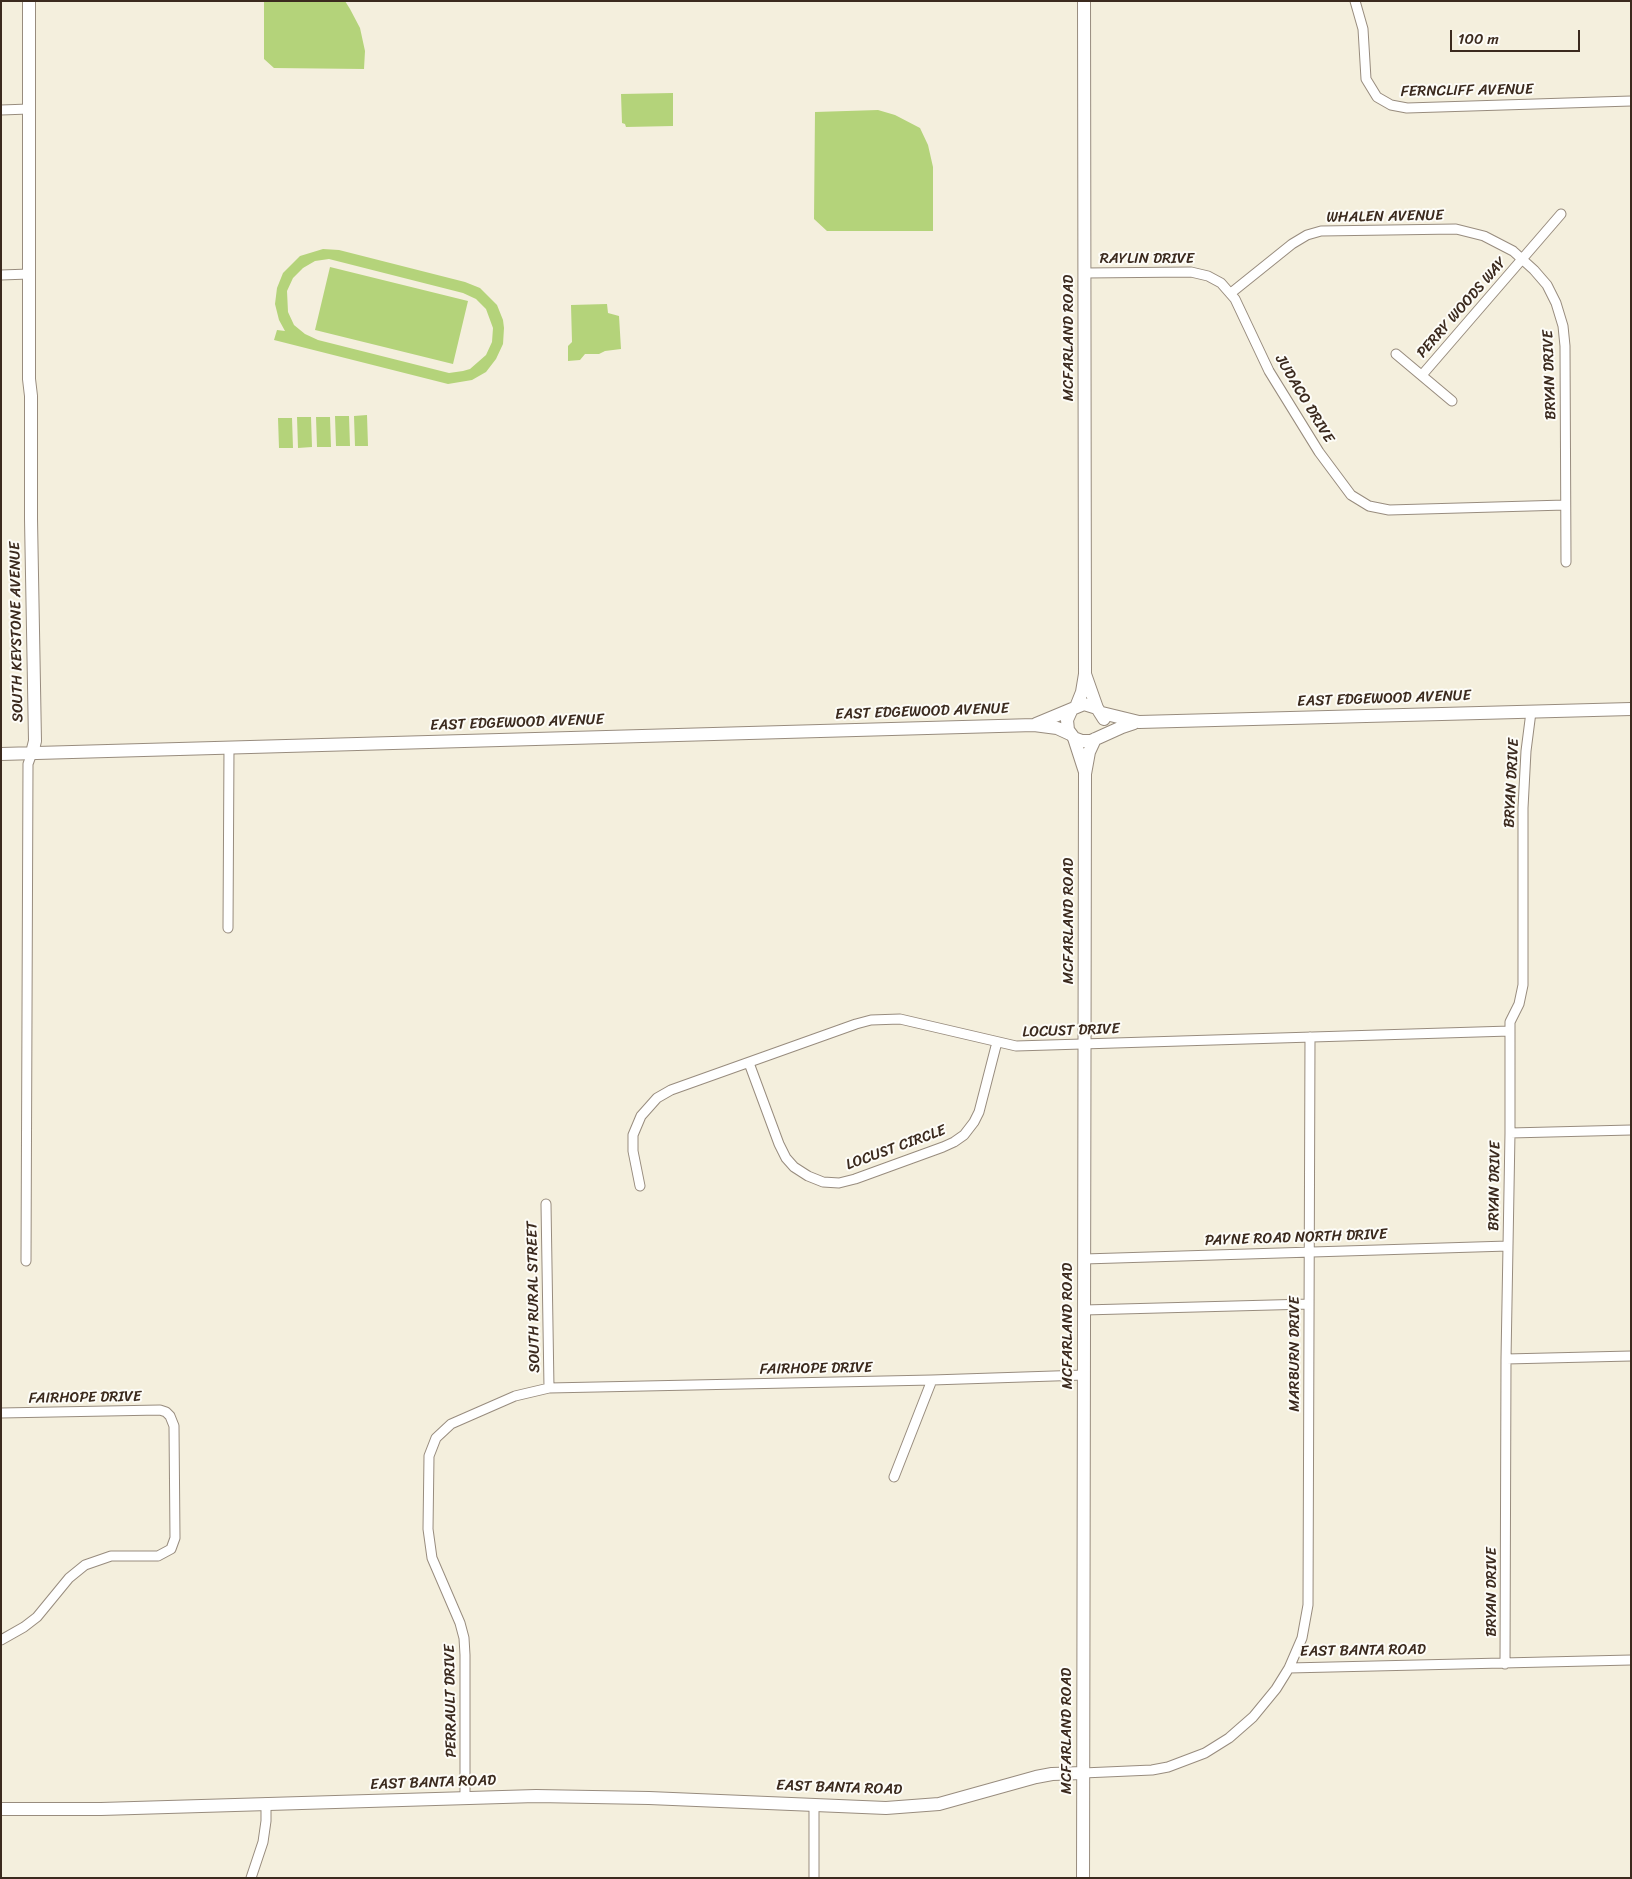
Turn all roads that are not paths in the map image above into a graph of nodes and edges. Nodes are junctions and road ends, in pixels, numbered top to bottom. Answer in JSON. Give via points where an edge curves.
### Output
{"nodes":[{"id":1,"x":29,"y":1,"type":"edge"},
{"id":2,"x":1084,"y":1,"type":"edge"},
{"id":3,"x":1355,"y":1,"type":"edge"},
{"id":4,"x":1631,"y":101,"type":"edge"},
{"id":5,"x":29,"y":109,"type":"junction"},
{"id":6,"x":1,"y":110,"type":"edge"},
{"id":7,"x":1561,"y":214,"type":"dead end"},
{"id":8,"x":1522,"y":259,"type":"junction"},
{"id":9,"x":1086,"y":273,"type":"junction"},
{"id":10,"x":1,"y":274,"type":"edge"},
{"id":11,"x":29,"y":274,"type":"junction"},
{"id":12,"x":1231,"y":293,"type":"junction"},
{"id":13,"x":1396,"y":354,"type":"dead end"},
{"id":14,"x":1422,"y":375,"type":"junction"},
{"id":15,"x":1452,"y":401,"type":"dead end"},
{"id":16,"x":1565,"y":505,"type":"junction"},
{"id":17,"x":1566,"y":562,"type":"dead end"},
{"id":18,"x":1085,"y":674,"type":"junction"},
{"id":19,"x":1073,"y":709,"type":"junction"},
{"id":20,"x":1631,"y":709,"type":"edge"},
{"id":21,"x":1099,"y":711,"type":"junction"},
{"id":22,"x":1531,"y":712,"type":"junction"},
{"id":23,"x":1139,"y":722,"type":"junction"},
{"id":24,"x":1034,"y":725,"type":"junction"},
{"id":25,"x":1072,"y":736,"type":"junction"},
{"id":26,"x":1097,"y":738,"type":"junction"},
{"id":27,"x":229,"y":748,"type":"junction"},
{"id":28,"x":32,"y":753,"type":"junction"},
{"id":29,"x":1,"y":754,"type":"edge"},
{"id":30,"x":1085,"y":774,"type":"junction"},
{"id":31,"x":228,"y":928,"type":"dead end"},
{"id":32,"x":1510,"y":1031,"type":"junction"},
{"id":33,"x":1310,"y":1037,"type":"junction"},
{"id":34,"x":997,"y":1042,"type":"junction"},
{"id":35,"x":1085,"y":1044,"type":"junction"},
{"id":36,"x":749,"y":1062,"type":"junction"},
{"id":37,"x":1631,"y":1130,"type":"edge"},
{"id":38,"x":1510,"y":1133,"type":"junction"},
{"id":39,"x":640,"y":1186,"type":"dead end"},
{"id":40,"x":546,"y":1204,"type":"dead end"},
{"id":41,"x":1508,"y":1246,"type":"junction"},
{"id":42,"x":1309,"y":1251,"type":"junction"},
{"id":43,"x":1084,"y":1259,"type":"junction"},
{"id":44,"x":26,"y":1261,"type":"dead end"},
{"id":45,"x":1309,"y":1304,"type":"junction"},
{"id":46,"x":1084,"y":1310,"type":"junction"},
{"id":47,"x":1631,"y":1356,"type":"edge"},
{"id":48,"x":1506,"y":1359,"type":"junction"},
{"id":49,"x":1084,"y":1374,"type":"junction"},
{"id":50,"x":932,"y":1380,"type":"junction"},
{"id":51,"x":549,"y":1388,"type":"junction"},
{"id":52,"x":1,"y":1413,"type":"edge"},
{"id":53,"x":894,"y":1477,"type":"dead end"},
{"id":54,"x":1,"y":1640,"type":"edge"},
{"id":55,"x":1631,"y":1660,"type":"edge"},
{"id":56,"x":1506,"y":1664,"type":"junction"},
{"id":57,"x":1289,"y":1668,"type":"junction"},
{"id":58,"x":1083,"y":1773,"type":"junction"},
{"id":59,"x":465,"y":1798,"type":"junction"},
{"id":60,"x":266,"y":1803,"type":"junction"},
{"id":61,"x":814,"y":1805,"type":"junction"},
{"id":62,"x":1,"y":1809,"type":"edge"},
{"id":63,"x":251,"y":1878,"type":"edge"},
{"id":64,"x":814,"y":1878,"type":"edge"},
{"id":65,"x":1083,"y":1878,"type":"edge"}],
"edges":[{"from":1,"to":5,"type":"street","name":"SOUTH KEYSTONE AVENUE"},
{"from":2,"to":9,"type":"street","name":"MCFARLAND ROAD"},
{"from":3,"to":4,"type":"street","name":"FERNCLIFF AVENUE","via":[[1363,29],[1366,79],[1377,97],[1391,105],[1407,108]]},
{"from":5,"to":6,"type":"street"},
{"from":5,"to":11,"type":"street","name":"SOUTH KEYSTONE AVENUE"},
{"from":7,"to":8,"type":"street","name":"PERRY WOODS WAY"},
{"from":8,"to":12,"type":"street","name":"WHALEN AVENUE","via":[[1492,239],[1456,229],[1321,232],[1307,235],[1292,244]]},
{"from":8,"to":14,"type":"street","name":"PERRY WOODS WAY"},
{"from":8,"to":16,"type":"street","name":"BRYAN DRIVE","via":[[1546,286],[1556,303],[1563,326]]},
{"from":9,"to":12,"type":"street","name":"RAYLIN DRIVE","via":[[1191,272],[1212,278]]},
{"from":9,"to":18,"type":"street","name":"MCFARLAND ROAD"},
{"from":10,"to":11,"type":"street"},
{"from":11,"to":28,"type":"street","name":"SOUTH KEYSTONE AVENUE","via":[[35,741]]},
{"from":12,"to":16,"type":"street","name":"JUDACO DRIVE","via":[[1269,371],[1319,452],[1351,494],[1370,506],[1389,510]]},
{"from":13,"to":14,"type":"street"},
{"from":14,"to":15,"type":"street"},
{"from":16,"to":17,"type":"street","name":"BRYAN DRIVE"},
{"from":18,"to":19,"type":"street","name":"MCFARLAND ROAD","via":[[1082,692]]},
{"from":18,"to":21,"type":"street","name":"MCFARLAND ROAD"},
{"from":19,"to":21,"type":"street","name":"EAST EDGEWOOD AVENUE","via":[[1088,704]]},
{"from":19,"to":24,"type":"street","name":"EAST EDGEWOOD AVENUE"},
{"from":19,"to":25,"type":"street","via":[[1067,720]]},
{"from":20,"to":22,"type":"street","name":"EAST EDGEWOOD AVENUE"},
{"from":21,"to":23,"type":"street","name":"EAST EDGEWOOD AVENUE"},
{"from":21,"to":26,"type":"street","via":[[1104,725]]},
{"from":22,"to":23,"type":"street","name":"EAST EDGEWOOD AVENUE"},
{"from":22,"to":32,"type":"street","name":"BRYAN DRIVE","via":[[1523,808],[1523,981]]},
{"from":23,"to":26,"type":"street","name":"EAST EDGEWOOD AVENUE"},
{"from":24,"to":25,"type":"street","name":"EAST EDGEWOOD AVENUE","via":[[1057,728]]},
{"from":24,"to":27,"type":"street","name":"EAST EDGEWOOD AVENUE"},
{"from":25,"to":26,"type":"street","name":"EAST EDGEWOOD AVENUE","via":[[1086,742]]},
{"from":25,"to":30,"type":"street","name":"MCFARLAND ROAD"},
{"from":26,"to":30,"type":"street","name":"MCFARLAND ROAD","via":[[1089,752]]},
{"from":27,"to":28,"type":"street","name":"EAST EDGEWOOD AVENUE"},
{"from":27,"to":31,"type":"street"},
{"from":28,"to":29,"type":"street","name":"EAST EDGEWOOD AVENUE"},
{"from":28,"to":44,"type":"street","name":"SOUTH KEYSTONE AVENUE","via":[[28,764]]},
{"from":30,"to":35,"type":"street","name":"MCFARLAND ROAD"},
{"from":32,"to":33,"type":"street","name":"LOCUST DRIVE"},
{"from":32,"to":38,"type":"street","name":"BRYAN DRIVE"},
{"from":33,"to":35,"type":"street","name":"LOCUST DRIVE"},
{"from":33,"to":42,"type":"street","name":"MARBURN DRIVE"},
{"from":34,"to":35,"type":"street","name":"LOCUST DRIVE","via":[[1027,1047]]},
{"from":34,"to":36,"type":"street","name":"LOCUST DRIVE","via":[[900,1019],[884,1019],[856,1024]]},
{"from":34,"to":36,"type":"street","name":"LOCUST CIRCLE","via":[[979,1112],[964,1135],[943,1147],[839,1183],[823,1182],[808,1176],[786,1158]]},
{"from":35,"to":43,"type":"street","name":"MCFARLAND ROAD"},
{"from":36,"to":39,"type":"street","name":"LOCUST DRIVE","via":[[671,1090],[648,1106],[639,1119],[633,1138],[632,1151]]},
{"from":37,"to":38,"type":"street"},
{"from":38,"to":41,"type":"street","name":"BRYAN DRIVE"},
{"from":40,"to":51,"type":"street","name":"SOUTH RURAL STREET"},
{"from":41,"to":42,"type":"street","name":"PAYNE ROAD NORTH DRIVE"},
{"from":41,"to":48,"type":"street","name":"BRYAN DRIVE"},
{"from":42,"to":43,"type":"street","name":"PAYNE ROAD NORTH DRIVE"},
{"from":42,"to":45,"type":"street","name":"MARBURN DRIVE"},
{"from":43,"to":46,"type":"street","name":"MCFARLAND ROAD"},
{"from":45,"to":46,"type":"street"},
{"from":45,"to":57,"type":"street","name":"MARBURN DRIVE","via":[[1308,1605],[1302,1638]]},
{"from":46,"to":49,"type":"street","name":"MCFARLAND ROAD"},
{"from":47,"to":48,"type":"street"},
{"from":48,"to":56,"type":"street","name":"BRYAN DRIVE"},
{"from":49,"to":50,"type":"street","name":"FAIRHOPE DRIVE"},
{"from":49,"to":58,"type":"street","name":"MCFARLAND ROAD"},
{"from":50,"to":51,"type":"street","name":"FAIRHOPE DRIVE"},
{"from":50,"to":53,"type":"street"},
{"from":51,"to":59,"type":"street","name":"PERRAULT DRIVE","via":[[515,1396],[451,1424],[436,1438],[429,1456],[427,1521],[430,1546],[460,1623],[465,1651]]},
{"from":52,"to":54,"type":"street","name":"FAIRHOPE DRIVE","via":[[160,1410],[168,1414],[174,1426],[175,1538],[169,1551],[158,1556],[112,1556],[88,1563],[69,1578],[37,1617]]},
{"from":55,"to":56,"type":"street","name":"EAST BANTA ROAD"},
{"from":56,"to":57,"type":"street","name":"EAST BANTA ROAD"},
{"from":57,"to":58,"type":"street","name":"EAST BANTA ROAD","via":[[1253,1717],[1212,1749],[1194,1758],[1152,1770]]},
{"from":58,"to":61,"type":"street","name":"EAST BANTA ROAD","via":[[1036,1777],[926,1806]]},
{"from":58,"to":65,"type":"street","name":"MCFARLAND ROAD"},
{"from":59,"to":60,"type":"street","name":"EAST BANTA ROAD"},
{"from":59,"to":61,"type":"street","name":"EAST BANTA ROAD","via":[[649,1798]]},
{"from":60,"to":62,"type":"street","name":"EAST BANTA ROAD"},
{"from":60,"to":63,"type":"street","via":[[263,1842]]},
{"from":61,"to":64,"type":"street"}]}
